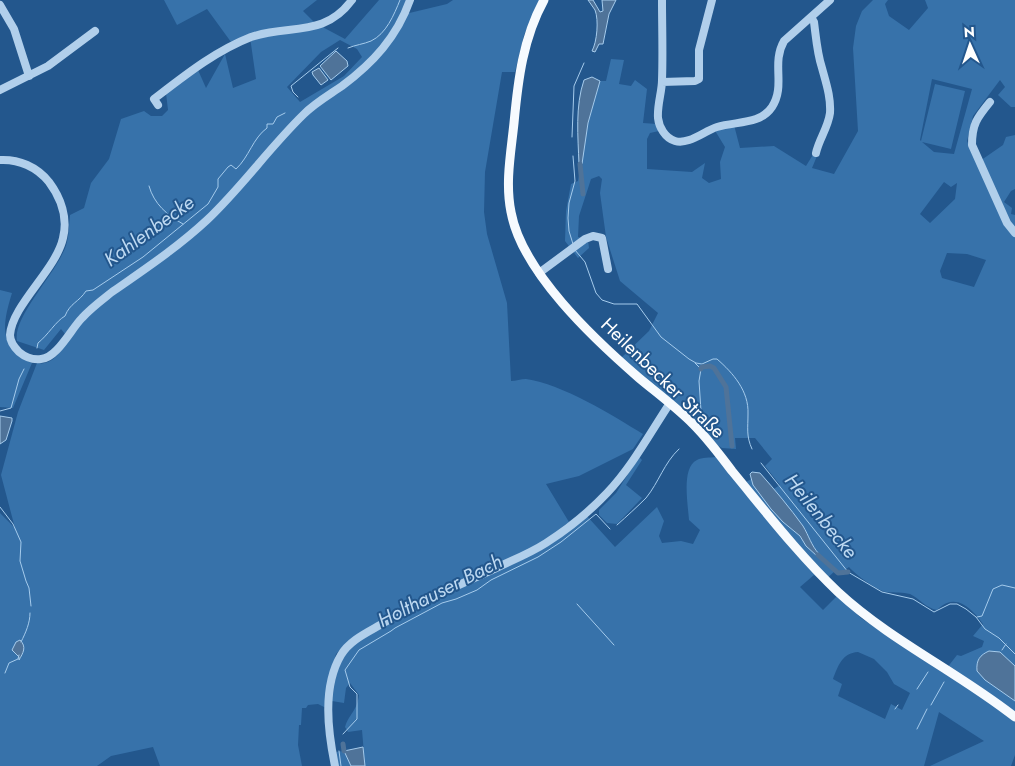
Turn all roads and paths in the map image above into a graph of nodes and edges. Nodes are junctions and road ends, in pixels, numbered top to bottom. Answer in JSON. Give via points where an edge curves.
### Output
{"nodes":[{"id":1,"x":352,"y":0,"type":"edge"},
{"id":2,"x":410,"y":0,"type":"edge"},
{"id":3,"x":544,"y":0,"type":"edge"},
{"id":4,"x":662,"y":0,"type":"edge"},
{"id":5,"x":712,"y":0,"type":"edge"},
{"id":6,"x":830,"y":0,"type":"edge"},
{"id":7,"x":0,"y":4,"type":"edge"},
{"id":8,"x":812,"y":17,"type":"junction"},
{"id":9,"x":95,"y":31,"type":"dead end"},
{"id":10,"x":30,"y":76,"type":"junction"},
{"id":11,"x":662,"y":82,"type":"junction"},
{"id":12,"x":0,"y":90,"type":"edge"},
{"id":13,"x":990,"y":102,"type":"dead end"},
{"id":14,"x":158,"y":105,"type":"dead end"},
{"id":15,"x":816,"y":153,"type":"dead end"},
{"id":16,"x":0,"y":160,"type":"edge"},
{"id":17,"x":1015,"y":233,"type":"edge"},
{"id":18,"x":608,"y":269,"type":"dead end"},
{"id":19,"x":539,"y":272,"type":"junction"},
{"id":20,"x":670,"y":403,"type":"junction"},
{"id":21,"x":1015,"y":717,"type":"edge"},
{"id":22,"x":335,"y":766,"type":"edge"}],
"edges":[{"from":1,"to":14,"type":"street","via":[[338,16],[325,24],[252,37],[228,48],[196,67],[154,99]]},
{"from":2,"to":16,"type":"street","via":[[399,26],[374,59],[301,117],[208,220],[104,298],[82,318],[56,351],[43,359],[24,355],[12,344],[10,336],[24,304],[58,253],[64,238],[65,216],[58,198],[43,176],[27,165]]},
{"from":3,"to":19,"type":"main road","name":"Heilenbecker Straße","via":[[528,36],[520,68],[509,192],[510,211],[516,229]]},
{"from":4,"to":11,"type":"street"},
{"from":5,"to":11,"type":"street","via":[[699,50],[699,79]]},
{"from":6,"to":8,"type":"street"},
{"from":7,"to":10,"type":"street","via":[[14,29]]},
{"from":8,"to":11,"type":"street","via":[[779,49],[778,97],[769,112],[755,120],[714,128],[684,141],[675,141],[662,131],[658,118]]},
{"from":8,"to":15,"type":"street","via":[[830,98],[826,129]]},
{"from":9,"to":10,"type":"street"},
{"from":10,"to":12,"type":"street"},
{"from":13,"to":17,"type":"street","via":[[976,120],[972,145],[1007,223]]},
{"from":18,"to":19,"type":"street","via":[[602,238],[593,236]]},
{"from":19,"to":20,"type":"main road","name":"Heilenbecker Straße","via":[[584,326]]},
{"from":20,"to":21,"type":"main road","name":"Heilenbecker Straße","via":[[700,431],[800,553],[838,592],[882,627]]},
{"from":20,"to":22,"type":"street","via":[[616,482],[591,509],[561,532],[533,550],[397,615],[345,649],[335,669],[330,698],[329,730]]}]}
